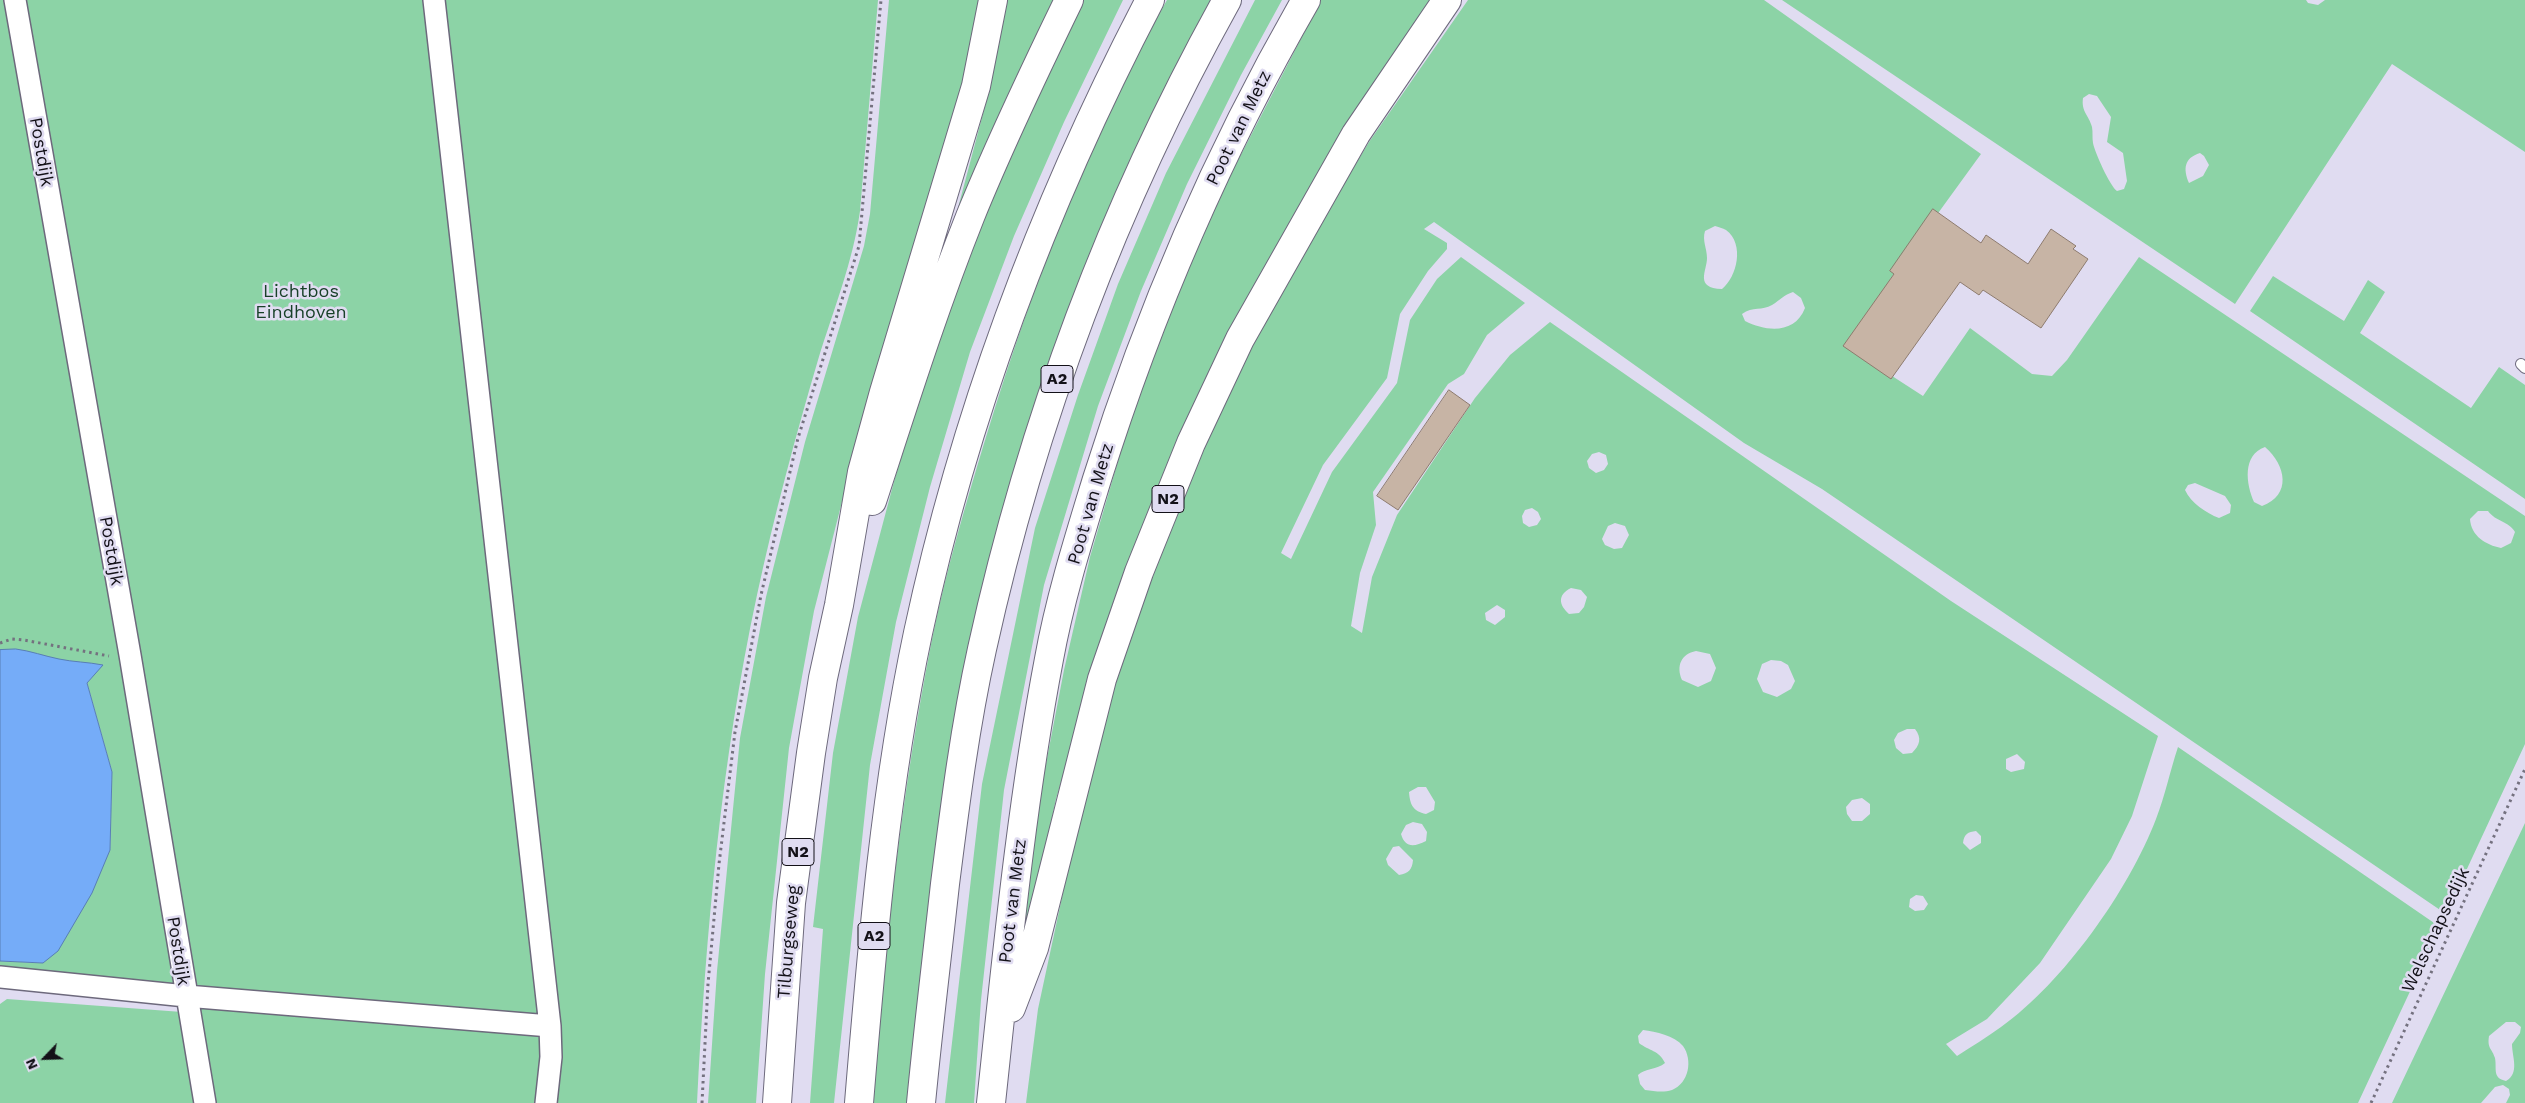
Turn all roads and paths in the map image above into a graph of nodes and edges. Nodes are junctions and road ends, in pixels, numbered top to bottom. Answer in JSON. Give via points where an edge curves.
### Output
{"nodes":[{"id":1,"x":14,"y":0,"type":"edge"},
{"id":2,"x":434,"y":0,"type":"edge"},
{"id":3,"x":881,"y":0,"type":"edge"},
{"id":4,"x":993,"y":0,"type":"edge"},
{"id":5,"x":1069,"y":0,"type":"edge"},
{"id":6,"x":1150,"y":0,"type":"edge"},
{"id":7,"x":1227,"y":0,"type":"edge"},
{"id":8,"x":1306,"y":0,"type":"edge"},
{"id":9,"x":1447,"y":0,"type":"edge"},
{"id":10,"x":839,"y":605,"type":"junction"},
{"id":11,"x":0,"y":643,"type":"edge"},
{"id":12,"x":130,"y":655,"type":"junction"},
{"id":13,"x":2525,"y":769,"type":"edge"},
{"id":14,"x":0,"y":977,"type":"edge"},
{"id":15,"x":186,"y":996,"type":"junction"},
{"id":16,"x":550,"y":1026,"type":"junction"},
{"id":17,"x":997,"y":1045,"type":"junction"},
{"id":18,"x":205,"y":1103,"type":"edge"},
{"id":19,"x":546,"y":1103,"type":"edge"},
{"id":20,"x":702,"y":1103,"type":"edge"},
{"id":21,"x":777,"y":1103,"type":"edge"},
{"id":22,"x":859,"y":1103,"type":"edge"},
{"id":23,"x":921,"y":1103,"type":"edge"},
{"id":24,"x":991,"y":1103,"type":"edge"},
{"id":25,"x":2371,"y":1103,"type":"edge"}],
"edges":[{"from":1,"to":12,"type":"street","name":"Postdijk"},
{"from":2,"to":16,"type":"street"},
{"from":3,"to":20,"type":"path","via":[[859,246],[798,438],[761,595],[735,732],[718,864]]},
{"from":4,"to":10,"type":"highway","number":"N2","via":[[976,86],[868,445]]},
{"from":5,"to":10,"type":"highway","number":"N2","via":[[1020,99],[970,218],[928,331]]},
{"from":6,"to":22,"type":"highway","number":"A2","via":[[1060,188],[995,358],[952,498],[918,632],[893,770],[869,979]]},
{"from":7,"to":23,"type":"highway","number":"A2","via":[[1144,162],[1098,270],[1054,387],[1014,519],[981,651],[958,782]]},
{"from":8,"to":17,"type":"highway","name":"Poot van Metz","number":"N2","via":[[1209,187],[1121,403],[1082,527],[1049,656],[1028,786]]},
{"from":9,"to":17,"type":"highway","number":"N2","via":[[1356,134],[1240,339],[1191,443],[1139,572],[1102,679],[1034,948]]},
{"from":10,"to":21,"type":"highway","name":"Tilburgseweg","number":"N2","via":[[818,706],[791,903]]},
{"from":11,"to":12,"type":"path","via":[[24,640],[117,657]]},
{"from":12,"to":15,"type":"street","name":"Postdijk"},
{"from":13,"to":25,"type":"path","name":"Welschapsedijk"},
{"from":14,"to":15,"type":"street"},
{"from":15,"to":16,"type":"street"},
{"from":15,"to":18,"type":"street","name":"Postdijk"},
{"from":16,"to":19,"type":"street"},
{"from":17,"to":24,"type":"highway","number":"N2"}]}
